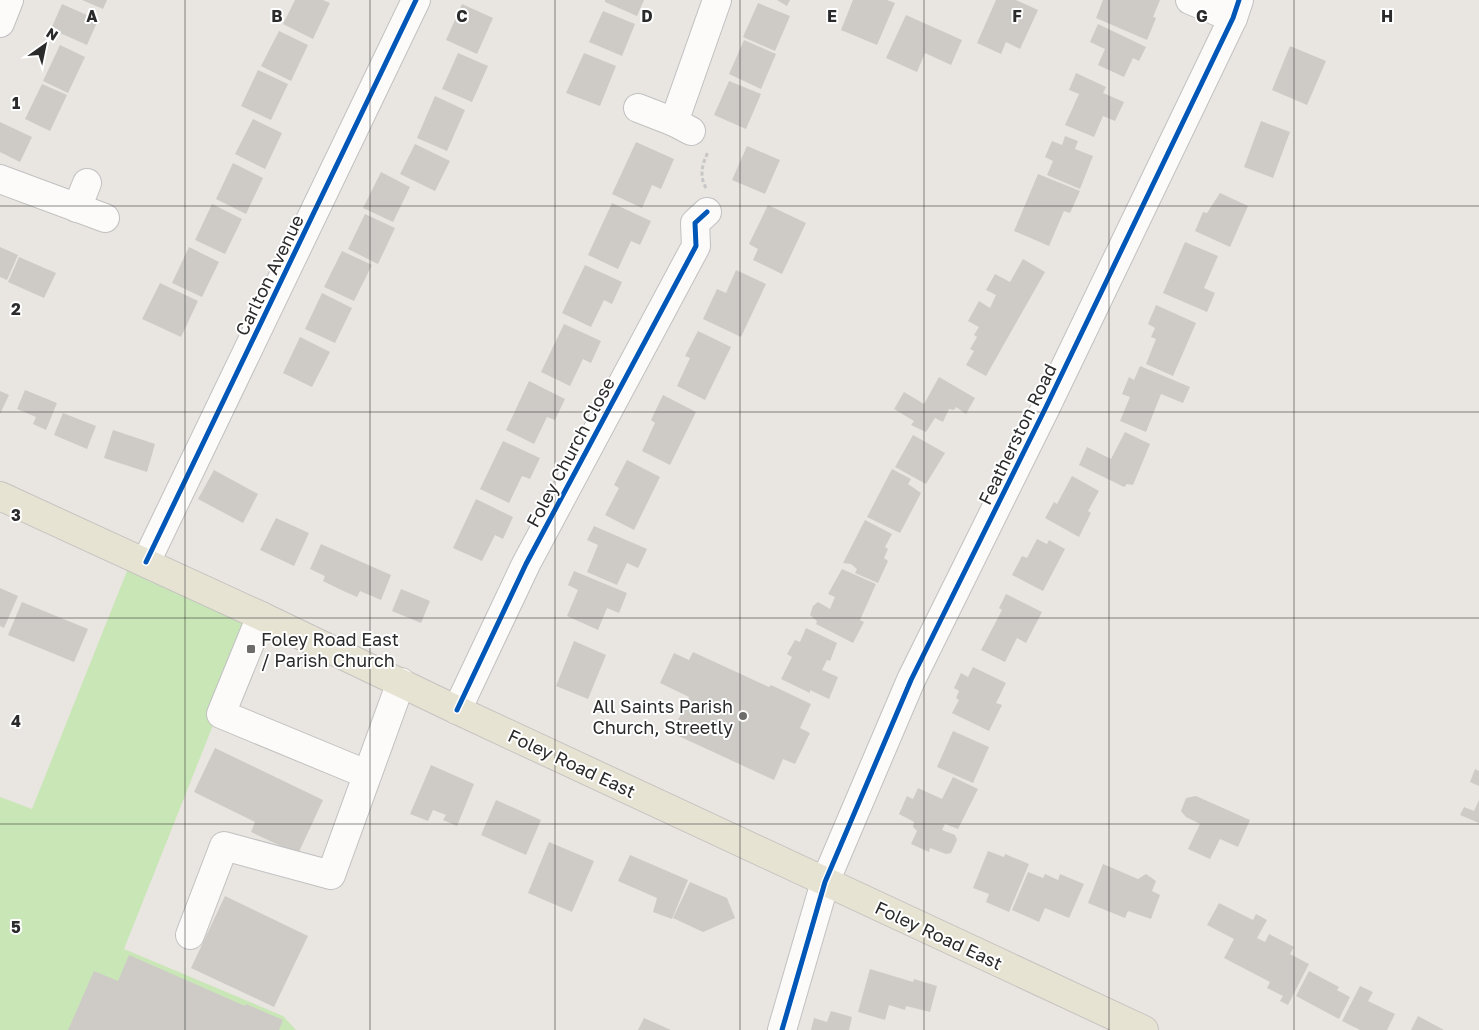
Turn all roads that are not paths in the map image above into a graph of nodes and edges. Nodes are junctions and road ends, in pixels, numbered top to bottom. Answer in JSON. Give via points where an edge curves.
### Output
{"nodes":[{"id":1,"x":9,"y":0,"type":"edge"},
{"id":2,"x":416,"y":0,"type":"edge"},
{"id":3,"x":717,"y":0,"type":"edge"},
{"id":4,"x":1190,"y":0,"type":"edge"},
{"id":5,"x":1236,"y":9,"type":"edge"},
{"id":6,"x":0,"y":23,"type":"edge"},
{"id":7,"x":638,"y":108,"type":"dead end"},
{"id":8,"x":0,"y":179,"type":"edge"},
{"id":9,"x":708,"y":212,"type":"road end"},
{"id":10,"x":105,"y":218,"type":"dead end"},
{"id":11,"x":0,"y":496,"type":"edge"},
{"id":12,"x":146,"y":562,"type":"junction"},
{"id":13,"x":261,"y":616,"type":"junction"},
{"id":14,"x":402,"y":682,"type":"junction"},
{"id":15,"x":457,"y":710,"type":"junction"},
{"id":16,"x":366,"y":774,"type":"junction"},
{"id":17,"x":825,"y":882,"type":"junction"},
{"id":18,"x":190,"y":935,"type":"dead end"},
{"id":19,"x":782,"y":1030,"type":"edge"},
{"id":20,"x":1144,"y":1030,"type":"edge"}],
"edges":[{"from":1,"to":6,"type":"street"},
{"from":2,"to":12,"type":"street","name":"Carlton Avenue"},
{"from":3,"to":7,"type":"street","via":[[682,127]]},
{"from":4,"to":5,"type":"street"},
{"from":5,"to":17,"type":"street","name":"Featherston Road","via":[[911,680]]},
{"from":8,"to":10,"type":"street","via":[[82,195]]},
{"from":9,"to":15,"type":"street","name":"Foley Church Close","via":[[696,223],[706,246],[526,564]]},
{"from":11,"to":12,"type":"main road","name":"Foley Road East"},
{"from":12,"to":13,"type":"main road","name":"Foley Road East"},
{"from":13,"to":14,"type":"main road","name":"Foley Road East"},
{"from":13,"to":16,"type":"street","via":[[221,714]]},
{"from":14,"to":15,"type":"main road","name":"Foley Road East"},
{"from":14,"to":16,"type":"street"},
{"from":15,"to":17,"type":"main road","name":"Foley Road East"},
{"from":16,"to":18,"type":"street","via":[[331,875],[224,846]]},
{"from":17,"to":19,"type":"street","name":"Featherston Road"},
{"from":17,"to":20,"type":"main road","name":"Foley Road East"}]}
